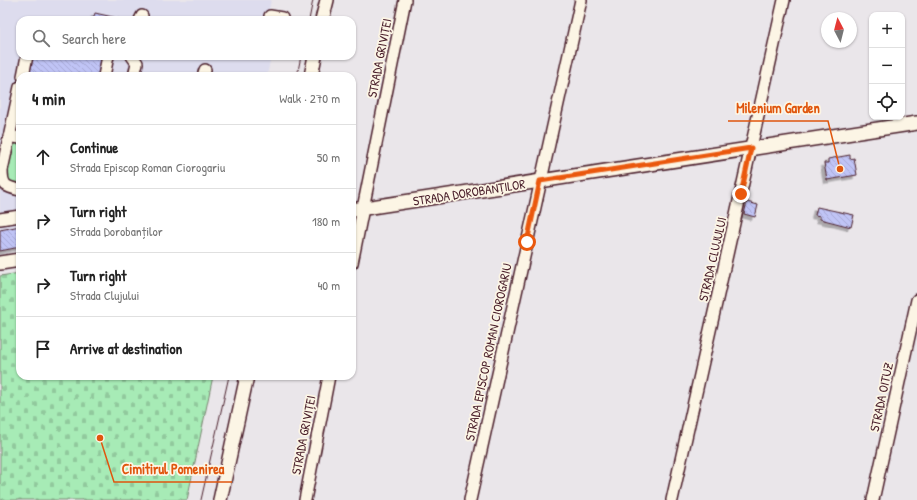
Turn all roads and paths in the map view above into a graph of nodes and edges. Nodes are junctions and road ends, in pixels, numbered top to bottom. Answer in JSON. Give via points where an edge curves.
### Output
{"nodes":[{"id":1,"x":326,"y":0,"type":"edge"},
{"id":2,"x":405,"y":0,"type":"edge"},
{"id":3,"x":581,"y":0,"type":"edge"},
{"id":4,"x":784,"y":0,"type":"edge"},
{"id":5,"x":323,"y":16,"type":"edge"},
{"id":6,"x":26,"y":60,"type":"edge"},
{"id":7,"x":107,"y":60,"type":"edge"},
{"id":8,"x":134,"y":60,"type":"edge"},
{"id":9,"x":314,"y":60,"type":"edge"},
{"id":10,"x":23,"y":72,"type":"edge"},
{"id":11,"x":105,"y":72,"type":"edge"},
{"id":12,"x":135,"y":72,"type":"edge"},
{"id":13,"x":312,"y":72,"type":"edge"},
{"id":14,"x":917,"y":123,"type":"edge"},
{"id":15,"x":15,"y":137,"type":"edge"},
{"id":16,"x":751,"y":148,"type":"junction"},
{"id":17,"x":540,"y":181,"type":"junction"},
{"id":18,"x":16,"y":189,"type":"edge"},
{"id":19,"x":358,"y":209,"type":"edge"},
{"id":20,"x":16,"y":217,"type":"edge"},
{"id":21,"x":0,"y":219,"type":"edge"},
{"id":22,"x":356,"y":227,"type":"edge"},
{"id":23,"x":16,"y":261,"type":"edge"},
{"id":24,"x":0,"y":263,"type":"edge"},
{"id":25,"x":917,"y":300,"type":"edge"},
{"id":26,"x":246,"y":380,"type":"edge"},
{"id":27,"x":329,"y":380,"type":"edge"},
{"id":28,"x":220,"y":500,"type":"edge"},
{"id":29,"x":305,"y":500,"type":"edge"},
{"id":30,"x":470,"y":500,"type":"edge"},
{"id":31,"x":672,"y":500,"type":"edge"},
{"id":32,"x":873,"y":500,"type":"edge"}],
"edges":[{"from":1,"to":5,"type":"main road"},
{"from":2,"to":19,"type":"street","name":"STRADA GRIVIȚEI"},
{"from":3,"to":17,"type":"street","name":"STRADA EPISCOP ROMAN CIOROGARIU"},
{"from":4,"to":16,"type":"street","name":"STRADA CLUJULUI"},
{"from":6,"to":10,"type":"street"},
{"from":7,"to":11,"type":"street"},
{"from":8,"to":12,"type":"street","via":[[137,64]]},
{"from":9,"to":13,"type":"main road"},
{"from":14,"to":16,"type":"main road","name":"STRADA DOROBANȚILOR"},
{"from":15,"to":18,"type":"street","via":[[2,170],[2,177],[6,186]]},
{"from":16,"to":17,"type":"main road","name":"STRADA DOROBANȚILOR"},
{"from":16,"to":31,"type":"street","name":"STRADA CLUJULUI"},
{"from":17,"to":19,"type":"main road","name":"STRADA DOROBANȚILOR"},
{"from":17,"to":30,"type":"street","name":"STRADA EPISCOP ROMAN CIOROGARIU"},
{"from":19,"to":22,"type":"street","name":"STRADA GRIVIȚEI"},
{"from":20,"to":21,"type":"street"},
{"from":23,"to":24,"type":"main road"},
{"from":25,"to":32,"type":"street","name":"STRADA OITUZ"},
{"from":26,"to":28,"type":"main road"},
{"from":27,"to":29,"type":"street","name":"STRADA GRIVIȚEI"}]}
